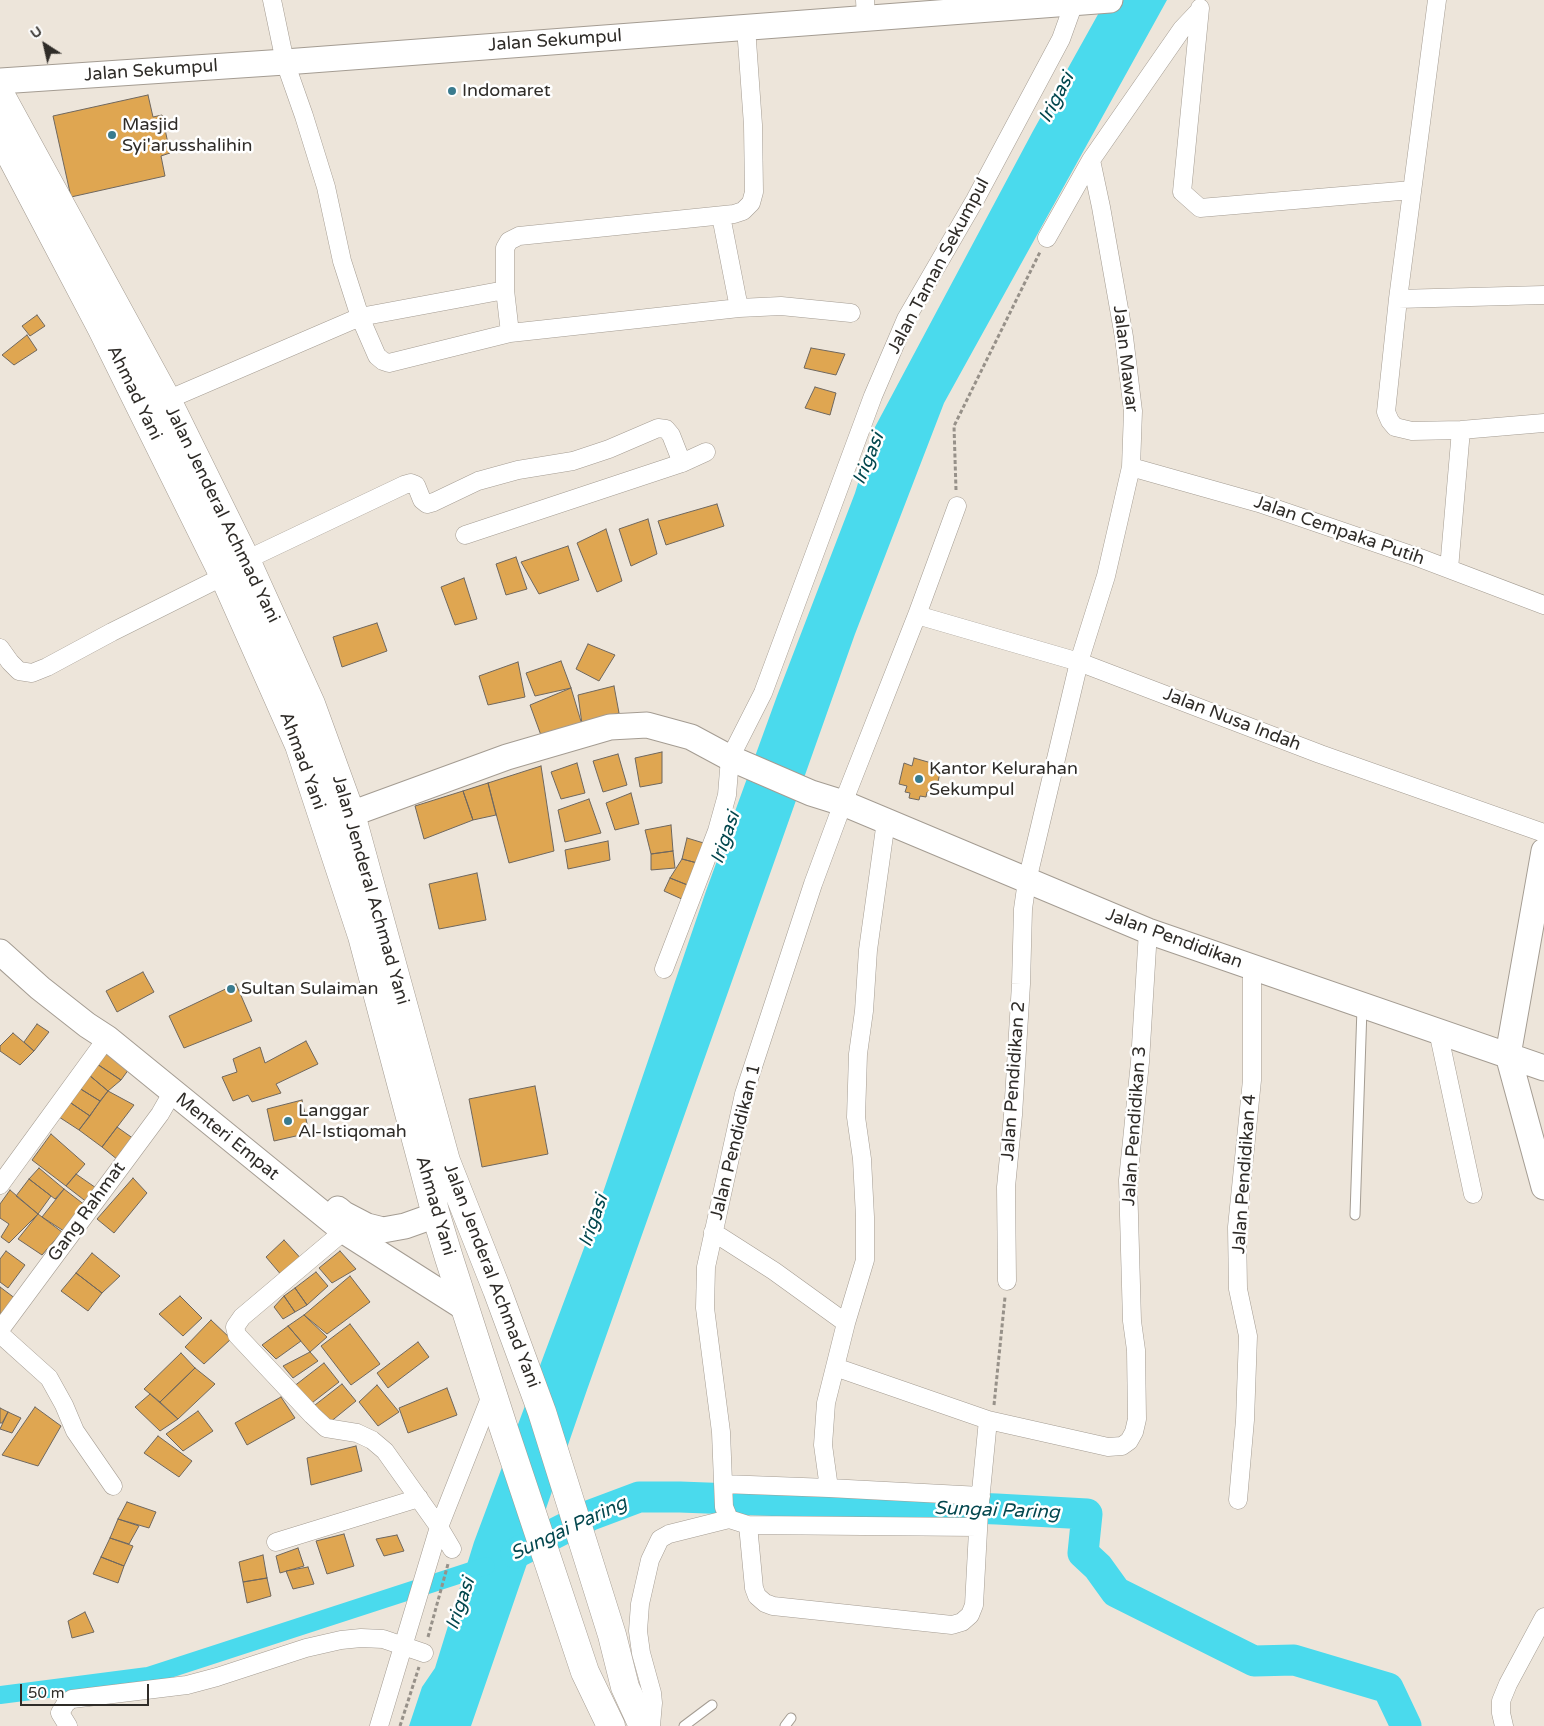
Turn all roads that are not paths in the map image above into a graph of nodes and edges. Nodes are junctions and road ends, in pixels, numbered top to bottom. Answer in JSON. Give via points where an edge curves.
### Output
{"nodes":[{"id":1,"x":272,"y":0,"type":"edge"},
{"id":2,"x":1105,"y":0,"type":"edge"},
{"id":3,"x":1437,"y":0,"type":"edge"},
{"id":4,"x":1074,"y":1,"type":"edge"},
{"id":5,"x":1201,"y":5,"type":"edge"},
{"id":6,"x":865,"y":9,"type":"edge"},
{"id":7,"x":746,"y":27,"type":"junction"},
{"id":8,"x":285,"y":62,"type":"junction"},
{"id":9,"x":0,"y":81,"type":"edge"},
{"id":10,"x":0,"y":94,"type":"edge"},
{"id":11,"x":0,"y":135,"type":"edge"},
{"id":12,"x":1091,"y":160,"type":"junction"},
{"id":13,"x":1412,"y":190,"type":"junction"},
{"id":14,"x":721,"y":216,"type":"junction"},
{"id":15,"x":1047,"y":238,"type":"road end"},
{"id":16,"x":505,"y":290,"type":"junction"},
{"id":17,"x":1544,"y":295,"type":"edge"},
{"id":18,"x":1398,"y":299,"type":"junction"},
{"id":19,"x":739,"y":308,"type":"junction"},
{"id":20,"x":851,"y":312,"type":"dead end"},
{"id":21,"x":360,"y":317,"type":"junction"},
{"id":22,"x":510,"y":333,"type":"junction"},
{"id":23,"x":167,"y":400,"type":"junction"},
{"id":24,"x":1544,"y":423,"type":"edge"},
{"id":25,"x":1461,"y":430,"type":"junction"},
{"id":26,"x":706,"y":452,"type":"dead end"},
{"id":27,"x":682,"y":463,"type":"junction"},
{"id":28,"x":1131,"y":467,"type":"junction"},
{"id":29,"x":957,"y":506,"type":"road end"},
{"id":30,"x":465,"y":535,"type":"dead end"},
{"id":31,"x":246,"y":560,"type":"junction"},
{"id":32,"x":1449,"y":569,"type":"junction"},
{"id":33,"x":224,"y":576,"type":"junction"},
{"id":34,"x":1544,"y":605,"type":"edge"},
{"id":35,"x":917,"y":615,"type":"junction"},
{"id":36,"x":0,"y":648,"type":"edge"},
{"id":37,"x":1079,"y":662,"type":"junction"},
{"id":38,"x":738,"y":762,"type":"junction"},
{"id":39,"x":843,"y":803,"type":"junction"},
{"id":40,"x":351,"y":814,"type":"junction"},
{"id":41,"x":886,"y":821,"type":"junction"},
{"id":42,"x":1544,"y":832,"type":"edge"},
{"id":43,"x":1544,"y":851,"type":"edge"},
{"id":44,"x":1027,"y":881,"type":"junction"},
{"id":45,"x":1148,"y":931,"type":"junction"},
{"id":46,"x":3,"y":947,"type":"edge"},
{"id":47,"x":1252,"y":967,"type":"junction"},
{"id":48,"x":664,"y":968,"type":"dead end"},
{"id":49,"x":388,"y":993,"type":"junction"},
{"id":50,"x":1362,"y":1006,"type":"junction"},
{"id":51,"x":101,"y":1026,"type":"junction"},
{"id":52,"x":1438,"y":1031,"type":"junction"},
{"id":53,"x":401,"y":1039,"type":"junction"},
{"id":54,"x":1508,"y":1055,"type":"junction"},
{"id":55,"x":1544,"y":1068,"type":"edge"},
{"id":56,"x":177,"y":1087,"type":"junction"},
{"id":57,"x":0,"y":1185,"type":"edge"},
{"id":58,"x":1544,"y":1187,"type":"edge"},
{"id":59,"x":1473,"y":1194,"type":"dead end"},
{"id":60,"x":436,"y":1215,"type":"junction"},
{"id":61,"x":1355,"y":1215,"type":"dead end"},
{"id":62,"x":355,"y":1229,"type":"junction"},
{"id":63,"x":713,"y":1232,"type":"junction"},
{"id":64,"x":1007,"y":1281,"type":"road end"},
{"id":65,"x":465,"y":1308,"type":"junction"},
{"id":66,"x":846,"y":1323,"type":"junction"},
{"id":67,"x":0,"y":1330,"type":"edge"},
{"id":68,"x":0,"y":1334,"type":"edge"},
{"id":69,"x":835,"y":1367,"type":"junction"},
{"id":70,"x":492,"y":1393,"type":"junction"},
{"id":71,"x":990,"y":1421,"type":"junction"},
{"id":72,"x":113,"y":1486,"type":"dead end"},
{"id":73,"x":829,"y":1488,"type":"junction"},
{"id":74,"x":418,"y":1498,"type":"junction"},
{"id":75,"x":1238,"y":1500,"type":"dead end"},
{"id":76,"x":725,"y":1501,"type":"junction"},
{"id":77,"x":979,"y":1509,"type":"junction"},
{"id":78,"x":748,"y":1525,"type":"junction"},
{"id":79,"x":439,"y":1527,"type":"junction"},
{"id":80,"x":276,"y":1542,"type":"dead end"},
{"id":81,"x":452,"y":1549,"type":"dead end"},
{"id":82,"x":1544,"y":1617,"type":"edge"},
{"id":83,"x":403,"y":1646,"type":"junction"},
{"id":84,"x":424,"y":1653,"type":"dead end"},
{"id":85,"x":712,"y":1705,"type":"dead end"},
{"id":86,"x":792,"y":1718,"type":"dead end"},
{"id":87,"x":68,"y":1726,"type":"edge"},
{"id":88,"x":379,"y":1726,"type":"edge"},
{"id":89,"x":611,"y":1726,"type":"edge"},
{"id":90,"x":642,"y":1726,"type":"edge"},
{"id":91,"x":651,"y":1726,"type":"edge"},
{"id":92,"x":684,"y":1726,"type":"edge"},
{"id":93,"x":785,"y":1726,"type":"edge"},
{"id":94,"x":1504,"y":1726,"type":"edge"}],
"edges":[{"from":1,"to":8,"type":"street"},
{"from":2,"to":4,"type":"street","name":"Jalan Sekumpul"},
{"from":3,"to":13,"type":"street"},
{"from":4,"to":6,"type":"street","name":"Jalan Sekumpul"},
{"from":4,"to":38,"type":"street","name":"Jalan Taman Sekumpul","via":[[1061,39],[975,200],[906,319],[873,396]]},
{"from":5,"to":12,"type":"street"},
{"from":5,"to":13,"type":"street","via":[[1182,192],[1200,208]]},
{"from":6,"to":7,"type":"street","name":"Jalan Sekumpul"},
{"from":7,"to":8,"type":"street","name":"Jalan Sekumpul"},
{"from":7,"to":14,"type":"street","via":[[754,192],[751,203],[743,211]]},
{"from":8,"to":9,"type":"street","name":"Jalan Sekumpul"},
{"from":8,"to":21,"type":"street","via":[[326,187],[342,261]]},
{"from":10,"to":23,"type":"highway","name":"Jalan Jenderal Achmad Yani"},
{"from":11,"to":33,"type":"highway","name":"Ahmad Yani","via":[[102,329]]},
{"from":12,"to":15,"type":"street"},
{"from":12,"to":28,"type":"street","name":"Jalan Mawar","via":[[1124,337],[1134,411]]},
{"from":13,"to":18,"type":"street"},
{"from":14,"to":16,"type":"street","via":[[519,236],[509,241],[505,248]]},
{"from":14,"to":19,"type":"street"},
{"from":16,"to":21,"type":"street"},
{"from":16,"to":22,"type":"street"},
{"from":17,"to":18,"type":"street"},
{"from":18,"to":25,"type":"street","via":[[1386,412],[1390,421],[1412,431]]},
{"from":19,"to":20,"type":"street","via":[[781,306]]},
{"from":19,"to":22,"type":"street"},
{"from":21,"to":22,"type":"street","via":[[377,356],[390,363]]},
{"from":21,"to":23,"type":"street"},
{"from":23,"to":31,"type":"highway","name":"Jalan Jenderal Achmad Yani"},
{"from":24,"to":25,"type":"street"},
{"from":25,"to":32,"type":"street"},
{"from":26,"to":27,"type":"street"},
{"from":27,"to":30,"type":"street"},
{"from":27,"to":31,"type":"street","via":[[671,435],[666,429],[658,428],[573,460],[518,470],[478,482],[427,504],[416,485],[404,485]]},
{"from":28,"to":32,"type":"street","name":"Jalan Cempaka Putih","via":[[1260,503]]},
{"from":28,"to":37,"type":"street","name":"Jalan Mawar","via":[[1106,576]]},
{"from":29,"to":35,"type":"street","name":"Jalan Pendidikan 1"},
{"from":31,"to":40,"type":"highway","name":"Jalan Jenderal Achmad Yani","via":[[311,704]]},
{"from":32,"to":34,"type":"street","name":"Jalan Cempaka Putih"},
{"from":33,"to":36,"type":"street","via":[[32,673],[19,671]]},
{"from":33,"to":49,"type":"highway","name":"Ahmad Yani","via":[[299,745],[362,936]]},
{"from":35,"to":37,"type":"street","name":"Jalan Nusa Indah"},
{"from":35,"to":39,"type":"street","name":"Jalan Pendidikan 1"},
{"from":37,"to":42,"type":"street","name":"Jalan Nusa Indah","via":[[1320,754]]},
{"from":37,"to":44,"type":"street","name":"Jalan Mawar"},
{"from":38,"to":39,"type":"street","name":"Jalan Pendidikan"},
{"from":38,"to":40,"type":"street","name":"Jalan Pendidikan","via":[[691,737],[647,725],[610,727],[507,757]]},
{"from":38,"to":48,"type":"street","via":[[717,831]]},
{"from":39,"to":41,"type":"street","name":"Jalan Pendidikan"},
{"from":39,"to":63,"type":"street","name":"Jalan Pendidikan 1","via":[[744,1094]]},
{"from":40,"to":49,"type":"highway","name":"Jalan Jenderal Achmad Yani"},
{"from":41,"to":44,"type":"street","name":"Jalan Pendidikan"},
{"from":41,"to":66,"type":"street","via":[[858,1054],[856,1117],[862,1159],[864,1260]]},
{"from":43,"to":54,"type":"street"},
{"from":44,"to":45,"type":"street","name":"Jalan Pendidikan"},
{"from":44,"to":64,"type":"street","name":"Jalan Pendidikan 2","via":[[1006,1187]]},
{"from":45,"to":47,"type":"street","name":"Jalan Pendidikan"},
{"from":45,"to":71,"type":"street","name":"Jalan Pendidikan 3","via":[[1140,1062],[1128,1180],[1132,1321],[1136,1350],[1137,1419],[1134,1432],[1122,1446],[1108,1447]]},
{"from":46,"to":51,"type":"street","name":"Menteri Empat","via":[[40,988]]},
{"from":47,"to":50,"type":"street","name":"Jalan Pendidikan"},
{"from":47,"to":75,"type":"street","name":"Jalan Pendidikan 4","via":[[1252,1080],[1237,1227],[1238,1289],[1248,1336]]},
{"from":49,"to":53,"type":"highway","name":"Ahmad Yani"},
{"from":50,"to":52,"type":"street","name":"Jalan Pendidikan"},
{"from":50,"to":61,"type":"lane"},
{"from":51,"to":56,"type":"street","name":"Menteri Empat"},
{"from":51,"to":57,"type":"street"},
{"from":52,"to":54,"type":"street","name":"Jalan Pendidikan"},
{"from":52,"to":59,"type":"street"},
{"from":53,"to":60,"type":"highway","name":"Ahmad Yani"},
{"from":53,"to":90,"type":"highway","name":"Jalan Jenderal Achmad Yani","via":[[542,1412],[612,1635],[625,1687]]},
{"from":54,"to":55,"type":"street","name":"Jalan Pendidikan"},
{"from":54,"to":58,"type":"street"},
{"from":56,"to":62,"type":"street","name":"Menteri Empat"},
{"from":56,"to":67,"type":"street","name":"Gang Rahmat"},
{"from":60,"to":62,"type":"street","via":[[398,1228]]},
{"from":60,"to":65,"type":"highway","name":"Ahmad Yani"},
{"from":62,"to":65,"type":"street","name":"Menteri Empat"},
{"from":62,"to":74,"type":"street","via":[[242,1318],[235,1327],[237,1335],[326,1428],[358,1433],[385,1451]]},
{"from":63,"to":66,"type":"street"},
{"from":63,"to":76,"type":"street","name":"Jalan Pendidikan 1","via":[[706,1267],[705,1308],[720,1424]]},
{"from":65,"to":70,"type":"highway","name":"Ahmad Yani"},
{"from":66,"to":69,"type":"street"},
{"from":68,"to":72,"type":"street","via":[[49,1378],[75,1431]]},
{"from":69,"to":71,"type":"street"},
{"from":69,"to":73,"type":"street","via":[[826,1403],[823,1445]]},
{"from":70,"to":79,"type":"street"},
{"from":70,"to":89,"type":"highway","name":"Ahmad Yani","via":[[585,1672]]},
{"from":71,"to":77,"type":"street"},
{"from":73,"to":76,"type":"street"},
{"from":73,"to":77,"type":"street"},
{"from":74,"to":79,"type":"street"},
{"from":74,"to":80,"type":"street"},
{"from":76,"to":78,"type":"street"},
{"from":76,"to":91,"type":"street","via":[[660,1539],[650,1560],[640,1604],[638,1631],[652,1693]]},
{"from":77,"to":78,"type":"street"},
{"from":77,"to":78,"type":"street","via":[[974,1605],[970,1615],[952,1625],[765,1603],[754,1588]]},
{"from":79,"to":81,"type":"street"},
{"from":79,"to":83,"type":"street"},
{"from":82,"to":94,"type":"street","via":[[1501,1701]]},
{"from":83,"to":84,"type":"street"},
{"from":83,"to":87,"type":"street","via":[[383,1639],[341,1640],[187,1684],[72,1700],[60,1713]]},
{"from":83,"to":88,"type":"street"},
{"from":85,"to":92,"type":"lane"},
{"from":86,"to":93,"type":"lane"}]}
